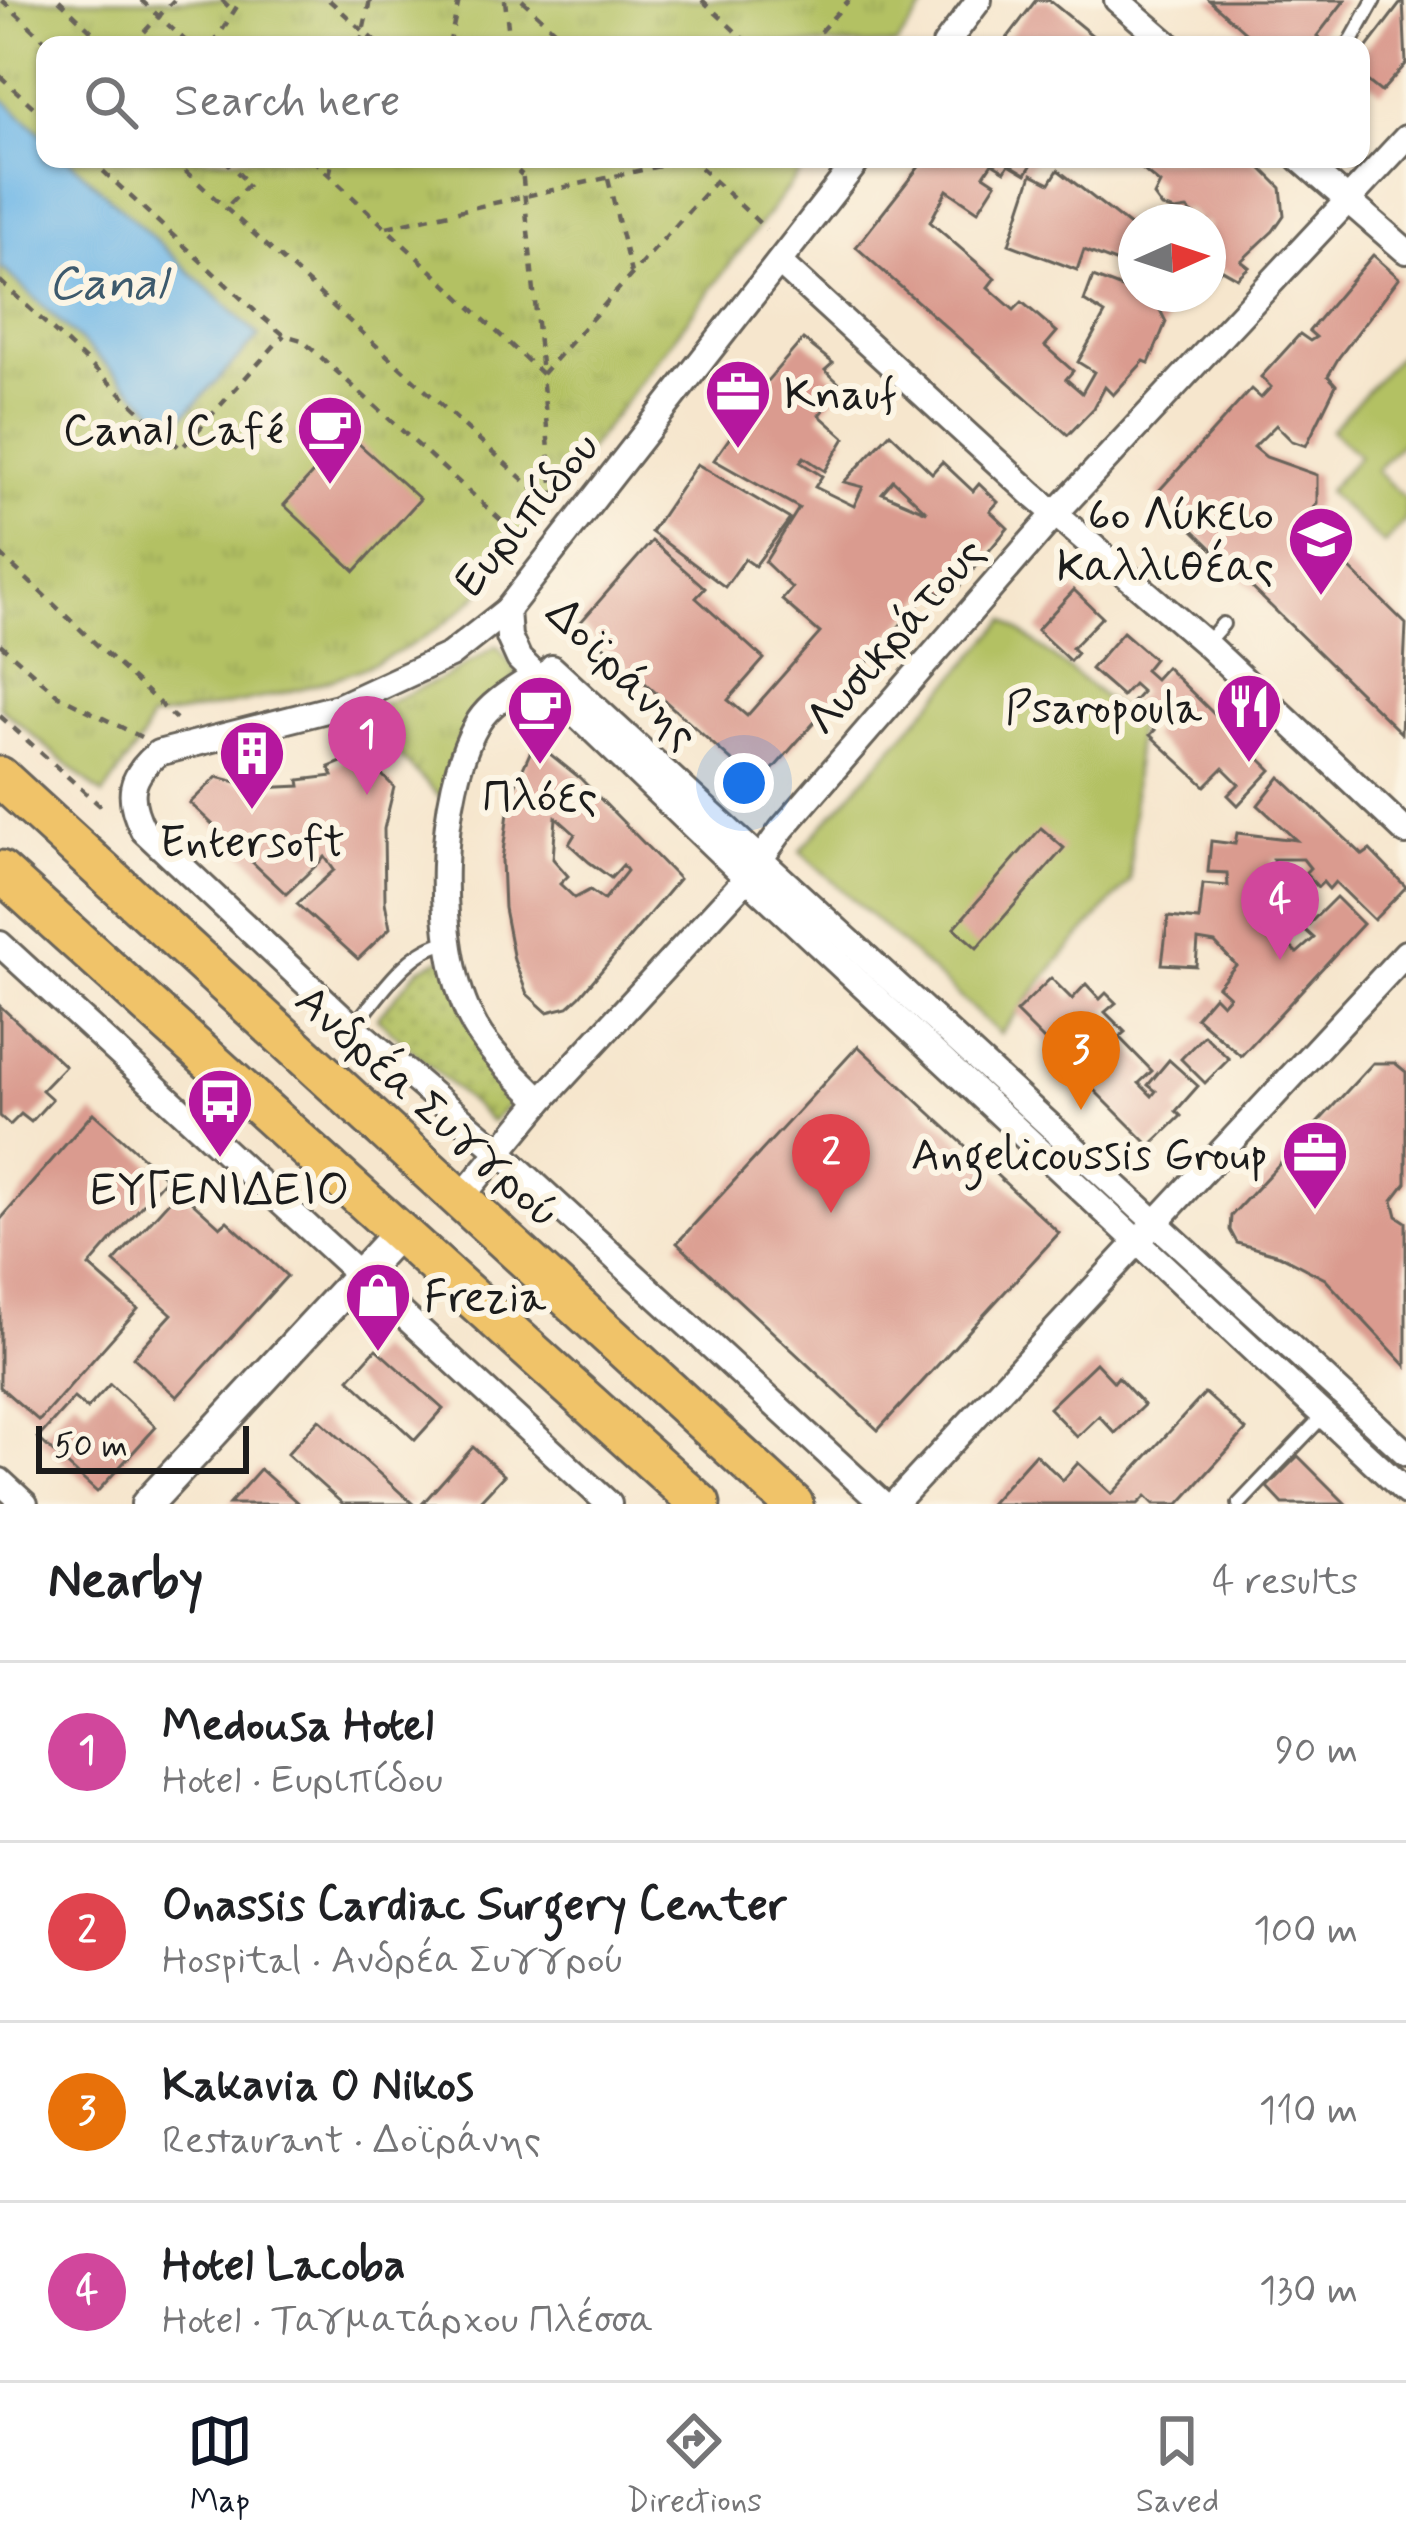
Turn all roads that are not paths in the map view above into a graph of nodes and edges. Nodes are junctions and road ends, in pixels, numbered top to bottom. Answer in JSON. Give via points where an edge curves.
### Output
{"nodes":[{"id":1,"x":980,"y":0,"type":"edge"},
{"id":2,"x":1117,"y":0,"type":"edge"},
{"id":3,"x":1369,"y":2,"type":"edge"},
{"id":4,"x":952,"y":36,"type":"edge"},
{"id":5,"x":1158,"y":36,"type":"edge"},
{"id":6,"x":1353,"y":36,"type":"edge"},
{"id":7,"x":1406,"y":138,"type":"edge"},
{"id":8,"x":852,"y":168,"type":"edge"},
{"id":9,"x":1310,"y":168,"type":"edge"},
{"id":10,"x":1349,"y":201,"type":"junction"},
{"id":11,"x":1406,"y":251,"type":"edge"},
{"id":12,"x":780,"y":263,"type":"junction"},
{"id":13,"x":1055,"y":514,"type":"junction"},
{"id":14,"x":507,"y":610,"type":"junction"},
{"id":15,"x":1223,"y":624,"type":"dead end"},
{"id":16,"x":1205,"y":644,"type":"junction"},
{"id":17,"x":536,"y":675,"type":"junction"},
{"id":18,"x":0,"y":777,"type":"edge"},
{"id":19,"x":143,"y":830,"type":"joint"},
{"id":20,"x":1406,"y":832,"type":"edge"},
{"id":21,"x":752,"y":869,"type":"junction"},
{"id":22,"x":0,"y":872,"type":"edge"},
{"id":23,"x":450,"y":941,"type":"junction"},
{"id":24,"x":0,"y":944,"type":"edge"},
{"id":25,"x":1406,"y":953,"type":"edge"},
{"id":26,"x":353,"y":1027,"type":"junction"},
{"id":27,"x":541,"y":1101,"type":"junction"},
{"id":28,"x":500,"y":1152,"type":"junction"},
{"id":29,"x":460,"y":1199,"type":"junction"},
{"id":30,"x":1155,"y":1223,"type":"junction"},
{"id":31,"x":398,"y":1232,"type":"junction"},
{"id":32,"x":1138,"y":1243,"type":"junction"},
{"id":33,"x":362,"y":1273,"type":"junction"},
{"id":34,"x":1323,"y":1416,"type":"junction"},
{"id":35,"x":1406,"y":1453,"type":"edge"},
{"id":36,"x":0,"y":1481,"type":"edge"},
{"id":37,"x":1406,"y":1492,"type":"edge"},
{"id":38,"x":25,"y":1504,"type":"edge"},
{"id":39,"x":147,"y":1504,"type":"edge"},
{"id":40,"x":609,"y":1504,"type":"edge"},
{"id":41,"x":700,"y":1504,"type":"edge"},
{"id":42,"x":793,"y":1504,"type":"edge"},
{"id":43,"x":883,"y":1504,"type":"edge"},
{"id":44,"x":894,"y":1504,"type":"edge"},
{"id":45,"x":1239,"y":1504,"type":"edge"}],
"edges":[{"from":1,"to":4,"type":"street"},
{"from":2,"to":5,"type":"street"},
{"from":3,"to":6,"type":"lane"},
{"from":7,"to":10,"type":"street","name":"Λυσικράτους"},
{"from":8,"to":12,"type":"street","name":"Ευριπίδου"},
{"from":9,"to":10,"type":"street"},
{"from":10,"to":11,"type":"street"},
{"from":10,"to":13,"type":"street","name":"Λυσικράτους"},
{"from":12,"to":13,"type":"street"},
{"from":12,"to":14,"type":"street","name":"Ευριπίδου"},
{"from":13,"to":16,"type":"street"},
{"from":13,"to":21,"type":"street","name":"Λυσικράτους"},
{"from":14,"to":17,"type":"street","name":"Δοϊράνης","via":[[509,637]]},
{"from":14,"to":19,"type":"street","name":"Ευριπίδου","via":[[450,655],[338,707],[158,753],[132,783]]},
{"from":14,"to":21,"type":"street","name":"Δοϊράνης","via":[[531,648]]},
{"from":15,"to":16,"type":"lane"},
{"from":16,"to":20,"type":"street"},
{"from":17,"to":21,"type":"street","name":"Δοϊράνης"},
{"from":17,"to":23,"type":"street","via":[[481,718],[464,754],[447,846]]},
{"from":18,"to":29,"type":"highway","name":"Ανδρέα Συγγρού"},
{"from":19,"to":26,"type":"street","name":"Ανδρέα Συγγρού"},
{"from":21,"to":27,"type":"street","name":"Λυσικράτους"},
{"from":21,"to":30,"type":"street","name":"Δοϊράνης"},
{"from":21,"to":32,"type":"street","name":"Δοϊράνης"},
{"from":22,"to":31,"type":"highway"},
{"from":23,"to":26,"type":"lane","via":[[413,958]]},
{"from":23,"to":27,"type":"street","via":[[470,1018]]},
{"from":24,"to":33,"type":"street"},
{"from":25,"to":30,"type":"street"},
{"from":26,"to":28,"type":"street","name":"Ανδρέα Συγγρού"},
{"from":27,"to":28,"type":"street","name":"Λυσικράτους"},
{"from":28,"to":29,"type":"street","name":"Λυσικράτους"},
{"from":28,"to":43,"type":"street","name":"Ανδρέα Συγγρού"},
{"from":29,"to":42,"type":"highway","name":"Ανδρέα Συγγρού"},
{"from":30,"to":32,"type":"street"},
{"from":30,"to":35,"type":"street","name":"Δοϊράνης"},
{"from":31,"to":33,"type":"street"},
{"from":31,"to":41,"type":"highway"},
{"from":32,"to":34,"type":"street","name":"Δοϊράνης"},
{"from":32,"to":44,"type":"street"},
{"from":33,"to":39,"type":"street"},
{"from":33,"to":40,"type":"street"},
{"from":34,"to":37,"type":"street","name":"Δοϊράνης"},
{"from":34,"to":45,"type":"lane"},
{"from":36,"to":38,"type":"street"}]}
